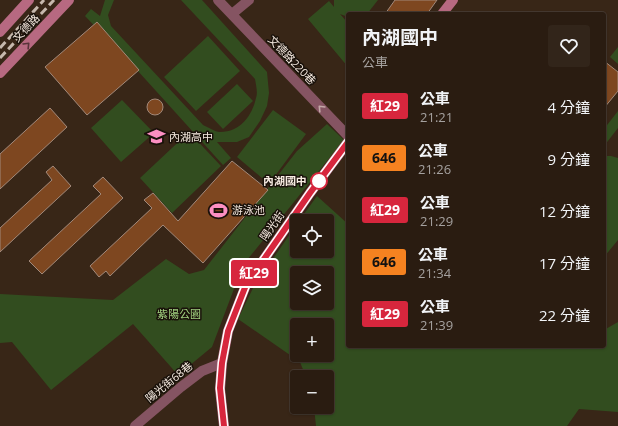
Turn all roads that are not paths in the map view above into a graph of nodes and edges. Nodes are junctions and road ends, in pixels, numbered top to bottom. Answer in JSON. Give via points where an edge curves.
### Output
{"nodes":[{"id":1,"x":29,"y":0,"type":"edge"},
{"id":2,"x":69,"y":0,"type":"edge"},
{"id":3,"x":218,"y":0,"type":"edge"},
{"id":4,"x":250,"y":0,"type":"edge"},
{"id":5,"x":452,"y":0,"type":"edge"},
{"id":6,"x":443,"y":12,"type":"edge"},
{"id":7,"x":232,"y":14,"type":"junction"},
{"id":8,"x":0,"y":32,"type":"edge"},
{"id":9,"x":0,"y":73,"type":"edge"},
{"id":10,"x":346,"y":134,"type":"edge"},
{"id":11,"x":346,"y":145,"type":"edge"},
{"id":12,"x":222,"y":363,"type":"junction"},
{"id":13,"x":135,"y":426,"type":"edge"},
{"id":14,"x":224,"y":426,"type":"edge"}],
"edges":[{"from":1,"to":8,"type":"street","name":"文德路"},
{"from":9,"to":2,"type":"street","name":"文德路","one_way":true},
{"from":3,"to":7,"type":"street","name":"文德路220巷"},
{"from":4,"to":7,"type":"street"},
{"from":5,"to":6,"type":"street"},
{"from":10,"to":7,"type":"street","name":"文德路220巷","one_way":true},
{"from":11,"to":12,"type":"street","name":"陽光街","via":[[246,285],[228,331]]},
{"from":12,"to":13,"type":"street","name":"陽光街68巷","via":[[202,371]]},
{"from":12,"to":14,"type":"street","name":"陽光街","via":[[220,388]]}]}
